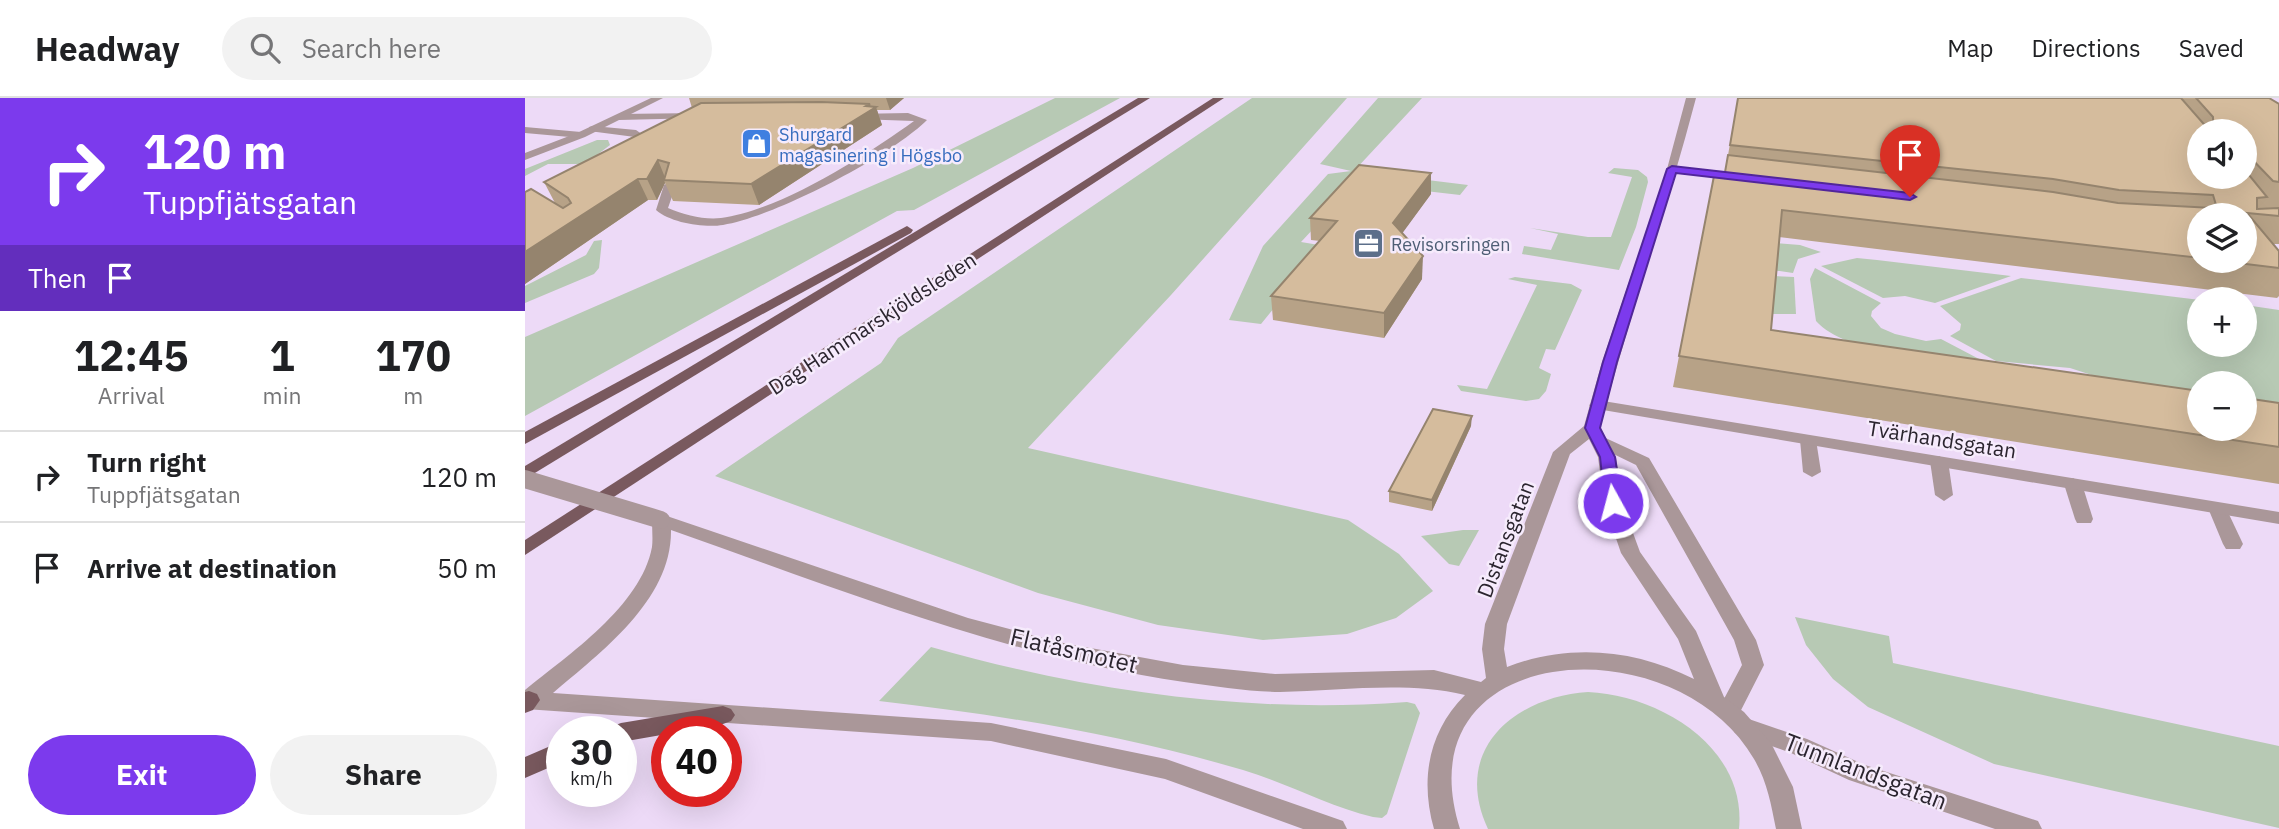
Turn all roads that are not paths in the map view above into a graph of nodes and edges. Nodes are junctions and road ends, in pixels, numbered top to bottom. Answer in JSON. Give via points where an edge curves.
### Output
{"nodes":[{"id":1,"x":658,"y":98,"type":"edge"},
{"id":2,"x":1219,"y":98,"type":"edge"},
{"id":3,"x":1691,"y":98,"type":"edge"},
{"id":4,"x":1142,"y":99,"type":"edge"},
{"id":5,"x":716,"y":116,"type":"edge"},
{"id":6,"x":841,"y":116,"type":"edge"},
{"id":7,"x":619,"y":117,"type":"junction"},
{"id":8,"x":593,"y":129,"type":"junction"},
{"id":9,"x":525,"y":130,"type":"edge"},
{"id":10,"x":581,"y":135,"type":"junction"},
{"id":11,"x":525,"y":157,"type":"edge"},
{"id":12,"x":611,"y":158,"type":"edge"},
{"id":13,"x":1672,"y":169,"type":"junction"},
{"id":14,"x":1764,"y":180,"type":"edge"},
{"id":15,"x":670,"y":185,"type":"edge"},
{"id":16,"x":1597,"y":405,"type":"junction"},
{"id":17,"x":1595,"y":434,"type":"junction"},
{"id":18,"x":525,"y":439,"type":"edge"},
{"id":19,"x":1808,"y":440,"type":"junction"},
{"id":20,"x":1939,"y":461,"type":"junction"},
{"id":21,"x":1812,"y":472,"type":"dead end"},
{"id":22,"x":525,"y":474,"type":"edge"},
{"id":23,"x":525,"y":480,"type":"edge"},
{"id":24,"x":2073,"y":484,"type":"junction"},
{"id":25,"x":1944,"y":495,"type":"dead end"},
{"id":26,"x":2217,"y":508,"type":"junction"},
{"id":27,"x":2279,"y":518,"type":"edge"},
{"id":28,"x":2084,"y":519,"type":"dead end"},
{"id":29,"x":668,"y":528,"type":"junction"},
{"id":30,"x":2234,"y":544,"type":"dead end"},
{"id":31,"x":525,"y":549,"type":"edge"},
{"id":32,"x":1491,"y":686,"type":"junction"},
{"id":33,"x":526,"y":701,"type":"edge"},
{"id":34,"x":1729,"y":713,"type":"junction"},
{"id":35,"x":723,"y":715,"type":"joint"},
{"id":36,"x":669,"y":716,"type":"joint"},
{"id":37,"x":546,"y":758,"type":"edge"},
{"id":38,"x":525,"y":768,"type":"edge"},
{"id":39,"x":1334,"y":829,"type":"edge"},
{"id":40,"x":1447,"y":829,"type":"edge"},
{"id":41,"x":1789,"y":829,"type":"edge"},
{"id":42,"x":2029,"y":829,"type":"edge"}],
"edges":[{"from":1,"to":7,"type":"street"},
{"from":2,"to":31,"type":"main road","name":"Dag Hammarskjöldsleden"},
{"from":3,"to":13,"type":"street"},
{"from":4,"to":18,"type":"main road"},
{"from":4,"to":22,"type":"main road"},
{"from":5,"to":7,"type":"street"},
{"from":6,"to":15,"type":"street","via":[[922,120],[849,167],[757,212],[721,222],[680,218],[662,210]]},
{"from":7,"to":8,"type":"street"},
{"from":8,"to":10,"type":"street"},
{"from":8,"to":12,"type":"street","via":[[641,137]]},
{"from":9,"to":10,"type":"street"},
{"from":10,"to":11,"type":"street"},
{"from":13,"to":14,"type":"street"},
{"from":13,"to":16,"type":"street"},
{"from":16,"to":17,"type":"street"},
{"from":16,"to":19,"type":"street","name":"Tvärhandsgatan"},
{"from":17,"to":32,"type":"street","name":"Distansgatan","via":[[1562,452],[1496,624]]},
{"from":17,"to":34,"type":"street","via":[[1608,457],[1613,503],[1631,553],[1688,637]]},
{"from":17,"to":34,"type":"street","via":[[1643,462],[1745,640],[1753,664]]},
{"from":19,"to":20,"type":"street","name":"Tvärhandsgatan"},
{"from":19,"to":21,"type":"street"},
{"from":20,"to":24,"type":"street","name":"Tvärhandsgatan"},
{"from":20,"to":25,"type":"street"},
{"from":23,"to":29,"type":"street","name":"Flatåsmotet","bridge":true},
{"from":24,"to":26,"type":"street","name":"Tvärhandsgatan"},
{"from":24,"to":28,"type":"street"},
{"from":26,"to":27,"type":"street","name":"Tvärhandsgatan"},
{"from":26,"to":30,"type":"street"},
{"from":29,"to":32,"type":"street","name":"Flatåsmotet","via":[[1058,650],[1183,673],[1275,682],[1434,679]]},
{"from":29,"to":33,"type":"street","via":[[658,566],[631,607]]},
{"from":32,"to":34,"type":"street","via":[[1525,668],[1587,658],[1652,669],[1684,682]]},
{"from":32,"to":40,"type":"street","via":[[1457,720],[1441,756],[1439,798]]},
{"from":33,"to":36,"type":"street"},
{"from":34,"to":41,"type":"street","via":[[1772,765]]},
{"from":34,"to":42,"type":"street","name":"Tunnlandsgatan","via":[[1858,773]]},
{"from":35,"to":36,"type":"main road"},
{"from":35,"to":39,"type":"street","via":[[991,732],[1167,769]]},
{"from":37,"to":38,"type":"main road"}]}
